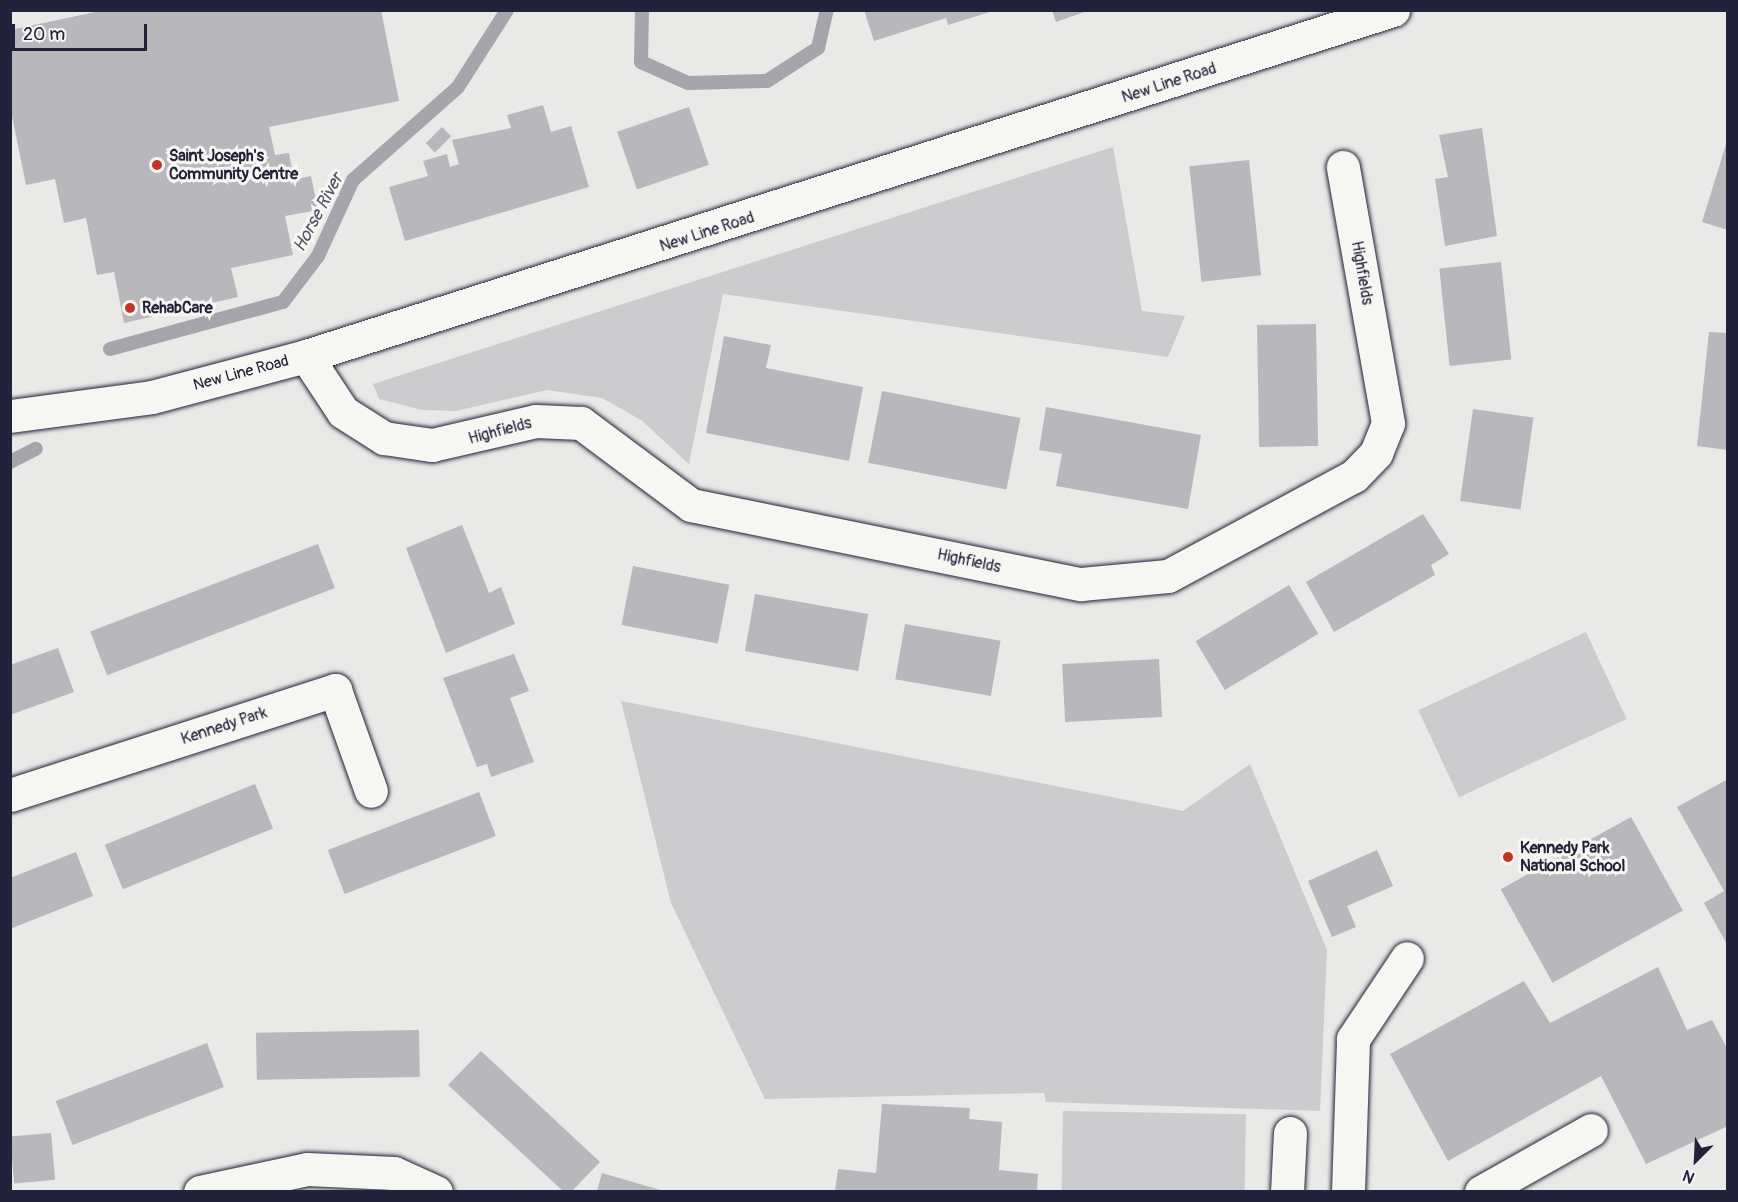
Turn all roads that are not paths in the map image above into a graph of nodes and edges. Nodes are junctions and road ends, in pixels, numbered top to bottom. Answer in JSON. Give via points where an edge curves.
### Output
{"nodes":[{"id":1,"x":1393,"y":10,"type":"edge"},
{"id":2,"x":1343,"y":167,"type":"dead end"},
{"id":3,"x":306,"y":356,"type":"junction"},
{"id":4,"x":10,"y":416,"type":"edge"},
{"id":5,"x":371,"y":791,"type":"dead end"},
{"id":6,"x":10,"y":795,"type":"edge"},
{"id":7,"x":1407,"y":958,"type":"dead end"},
{"id":8,"x":1592,"y":1130,"type":"dead end"},
{"id":9,"x":1290,"y":1133,"type":"dead end"},
{"id":10,"x":200,"y":1191,"type":"edge"},
{"id":11,"x":436,"y":1191,"type":"edge"},
{"id":12,"x":1287,"y":1191,"type":"edge"},
{"id":13,"x":1348,"y":1191,"type":"edge"},
{"id":14,"x":1481,"y":1191,"type":"edge"}],
"edges":[{"from":1,"to":3,"type":"street","name":"New Line Road"},
{"from":2,"to":3,"type":"street","name":"Highfields","via":[[1388,423],[1376,453],[1345,481],[1168,576],[1081,584],[691,506],[581,423],[536,421],[432,445],[384,438],[343,412]]},
{"from":3,"to":4,"type":"street","name":"New Line Road","via":[[152,397]]},
{"from":5,"to":6,"type":"street","name":"Kennedy Park","via":[[335,690]]},
{"from":7,"to":13,"type":"street","via":[[1353,1039]]},
{"from":8,"to":14,"type":"street"},
{"from":9,"to":12,"type":"street"},
{"from":10,"to":11,"type":"street","via":[[307,1169],[394,1173]]}]}
